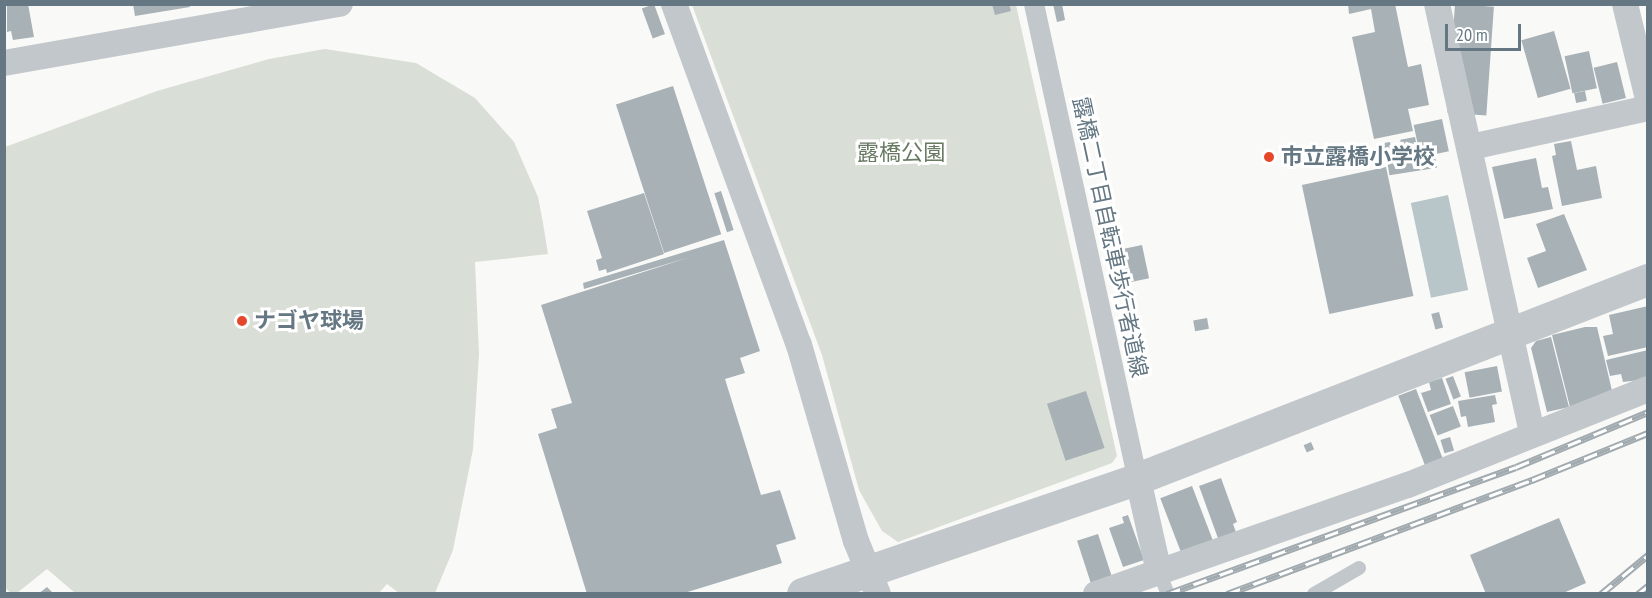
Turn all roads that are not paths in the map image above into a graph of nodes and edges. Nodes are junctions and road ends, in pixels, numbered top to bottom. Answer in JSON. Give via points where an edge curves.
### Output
{"nodes":[{"id":1,"x":340,"y":4,"type":"edge"},
{"id":2,"x":674,"y":4,"type":"edge"},
{"id":3,"x":1034,"y":4,"type":"edge"},
{"id":4,"x":1437,"y":4,"type":"edge"},
{"id":5,"x":1625,"y":4,"type":"edge"},
{"id":6,"x":4,"y":63,"type":"edge"},
{"id":7,"x":1644,"y":65,"type":"edge"},
{"id":8,"x":1647,"y":99,"type":"edge"},
{"id":9,"x":1647,"y":108,"type":"edge"},
{"id":10,"x":1471,"y":147,"type":"junction"},
{"id":11,"x":1647,"y":280,"type":"edge"},
{"id":12,"x":1509,"y":332,"type":"junction"},
{"id":13,"x":1647,"y":389,"type":"edge"},
{"id":14,"x":1532,"y":433,"type":"junction"},
{"id":15,"x":1138,"y":479,"type":"junction"},
{"id":16,"x":1359,"y":568,"type":"dead end"},
{"id":17,"x":874,"y":582,"type":"edge"},
{"id":18,"x":1163,"y":583,"type":"edge"},
{"id":19,"x":803,"y":594,"type":"edge"},
{"id":20,"x":1096,"y":594,"type":"edge"},
{"id":21,"x":1314,"y":594,"type":"edge"}],
"edges":[{"from":1,"to":6,"type":"street"},
{"from":2,"to":17,"type":"street","via":[[800,345],[856,541]]},
{"from":3,"to":15,"type":"street","name":"露橋二丁目自転車歩行者道線"},
{"from":4,"to":10,"type":"street"},
{"from":5,"to":7,"type":"street"},
{"from":7,"to":8,"type":"street"},
{"from":9,"to":10,"type":"street"},
{"from":10,"to":12,"type":"street"},
{"from":11,"to":12,"type":"street"},
{"from":12,"to":14,"type":"street"},
{"from":12,"to":15,"type":"street"},
{"from":13,"to":14,"type":"street"},
{"from":14,"to":18,"type":"street"},
{"from":15,"to":17,"type":"street"},
{"from":15,"to":18,"type":"street"},
{"from":16,"to":21,"type":"lane"},
{"from":17,"to":19,"type":"street"},
{"from":18,"to":20,"type":"street"}]}
